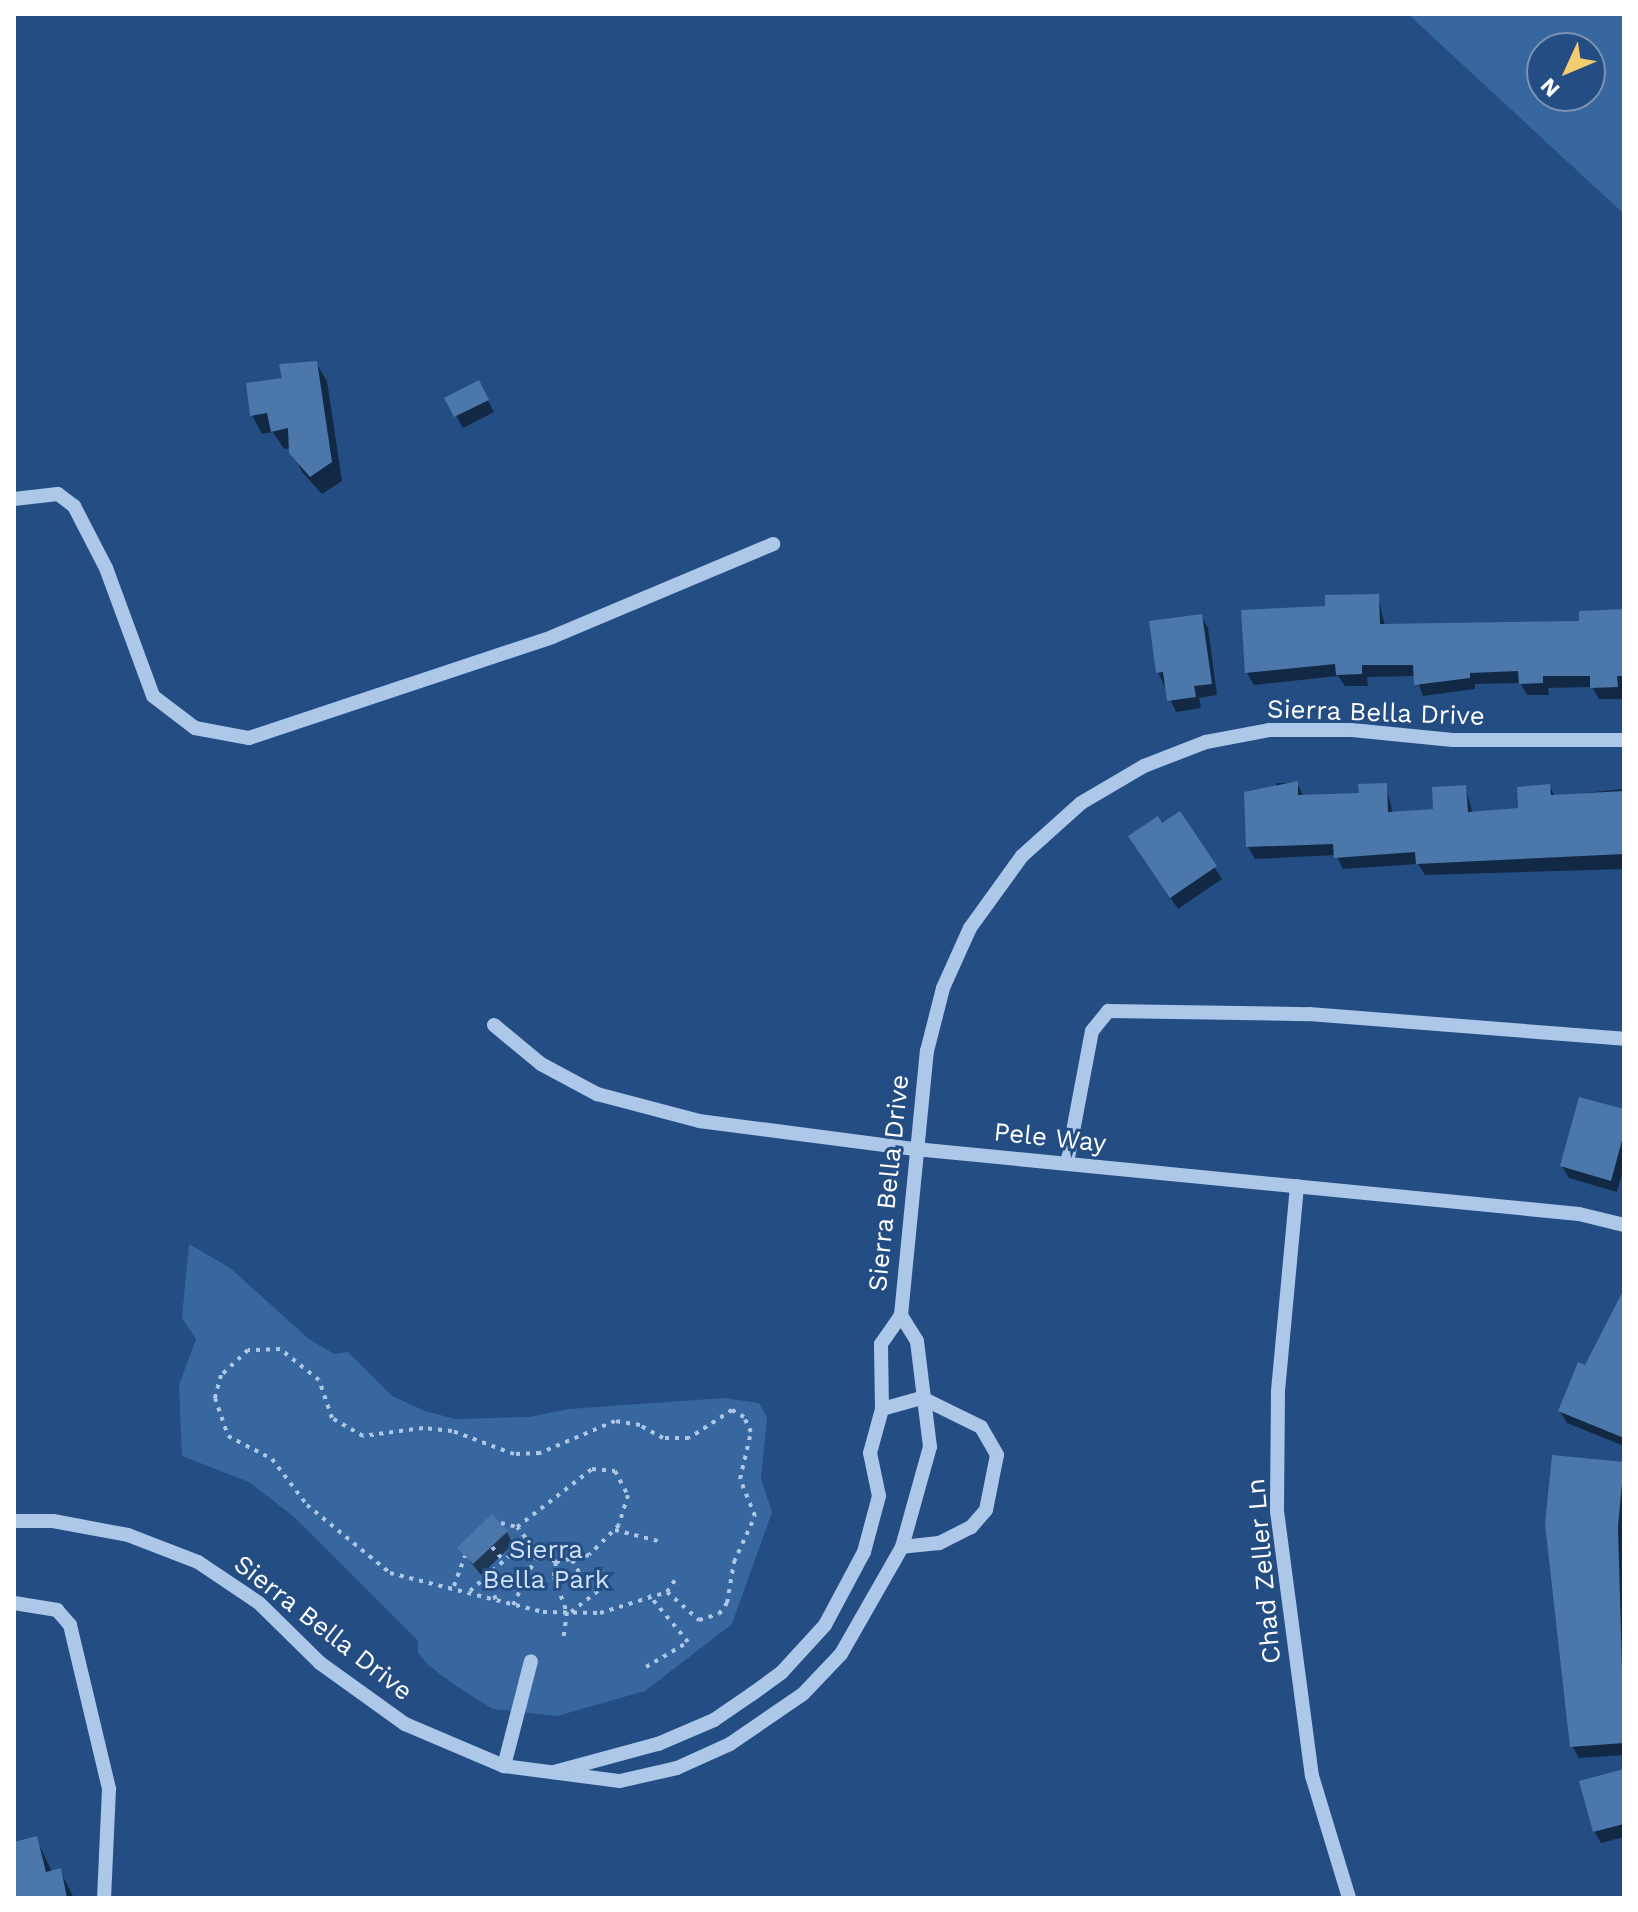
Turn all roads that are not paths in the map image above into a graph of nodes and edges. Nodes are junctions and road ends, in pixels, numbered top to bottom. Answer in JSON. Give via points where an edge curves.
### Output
{"nodes":[{"id":1,"x":14,"y":499,"type":"edge"},
{"id":2,"x":773,"y":544,"type":"dead end"},
{"id":3,"x":1624,"y":740,"type":"edge"},
{"id":4,"x":494,"y":1025,"type":"dead end"},
{"id":5,"x":1624,"y":1039,"type":"edge"},
{"id":6,"x":915,"y":1149,"type":"junction"},
{"id":7,"x":1067,"y":1163,"type":"junction"},
{"id":8,"x":1297,"y":1186,"type":"junction"},
{"id":9,"x":1624,"y":1225,"type":"edge"},
{"id":10,"x":901,"y":1315,"type":"junction"},
{"id":11,"x":922,"y":1398,"type":"junction"},
{"id":12,"x":882,"y":1409,"type":"junction"},
{"id":13,"x":14,"y":1521,"type":"edge"},
{"id":14,"x":902,"y":1547,"type":"junction"},
{"id":15,"x":14,"y":1603,"type":"edge"},
{"id":16,"x":531,"y":1661,"type":"dead end"},
{"id":17,"x":504,"y":1766,"type":"junction"},
{"id":18,"x":554,"y":1772,"type":"junction"},
{"id":19,"x":104,"y":1898,"type":"edge"},
{"id":20,"x":1349,"y":1898,"type":"edge"}],
"edges":[{"from":1,"to":2,"type":"street","via":[[58,494],[74,506],[106,568],[153,696],[195,728],[249,738],[552,637]]},
{"from":3,"to":6,"type":"street","name":"Sierra Bella Drive","via":[[1453,740],[1352,730],[1269,730],[1206,742],[1144,766],[1081,803],[1022,856],[970,928],[943,988],[927,1051]]},
{"from":4,"to":6,"type":"street","name":"Pele Way","via":[[541,1064],[597,1094],[699,1121]]},
{"from":5,"to":7,"type":"street","via":[[1309,1014],[1108,1011],[1092,1031]]},
{"from":6,"to":7,"type":"street","name":"Pele Way"},
{"from":6,"to":10,"type":"street","name":"Sierra Bella Drive"},
{"from":7,"to":8,"type":"street","name":"Pele Way"},
{"from":8,"to":9,"type":"street","name":"Pele Way","via":[[1579,1214]]},
{"from":8,"to":20,"type":"street","name":"Chad Zeller Ln","via":[[1278,1391],[1277,1511],[1312,1776]]},
{"from":10,"to":11,"type":"street","name":"Sierra Bella Drive","via":[[917,1341]]},
{"from":10,"to":12,"type":"street","name":"Sierra Bella Drive","via":[[881,1344]]},
{"from":11,"to":12,"type":"street"},
{"from":11,"to":14,"type":"street","name":"Sierra Bella Drive","via":[[930,1447]]},
{"from":11,"to":14,"type":"street","via":[[981,1427],[997,1455],[992,1493],[971,1527],[939,1543]]},
{"from":12,"to":18,"type":"street","name":"Sierra Bella Drive","via":[[870,1453],[879,1496],[864,1552],[825,1625],[782,1672],[714,1720],[658,1744]]},
{"from":13,"to":17,"type":"street","name":"Sierra Bella Drive","via":[[53,1521],[128,1535],[198,1562],[259,1603],[320,1663],[405,1724]]},
{"from":14,"to":18,"type":"street","name":"Sierra Bella Drive","via":[[841,1654],[769,1722],[677,1768],[634,1778],[620,1781]]},
{"from":15,"to":19,"type":"street","via":[[57,1610],[70,1625],[109,1789]]},
{"from":16,"to":17,"type":"street"},
{"from":17,"to":18,"type":"street","name":"Sierra Bella Drive"}]}
